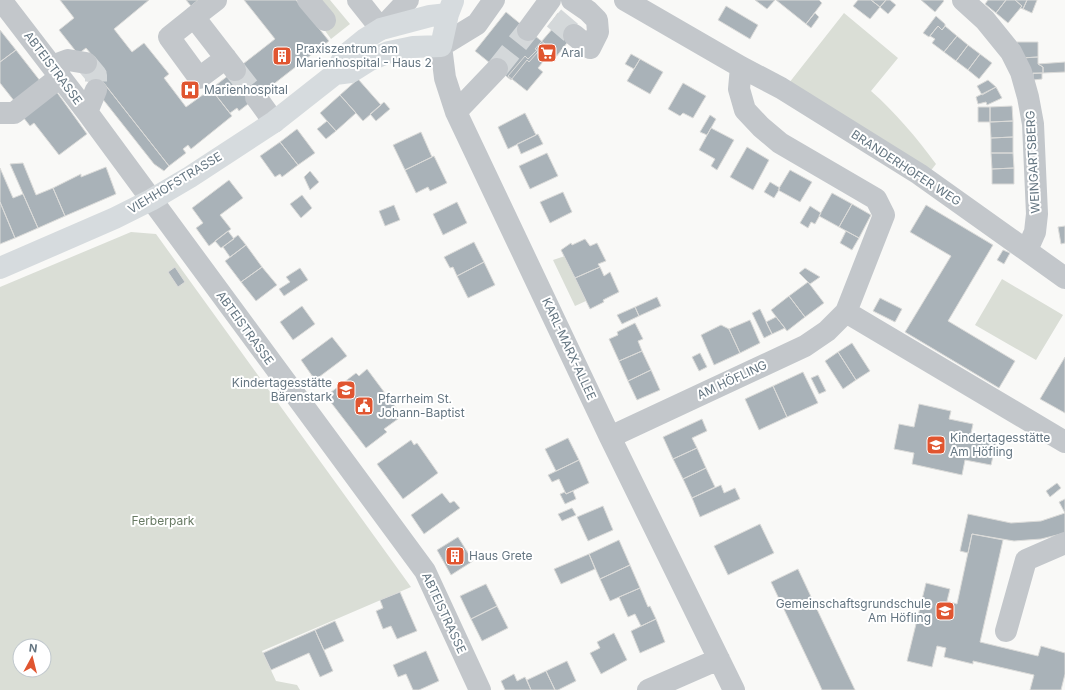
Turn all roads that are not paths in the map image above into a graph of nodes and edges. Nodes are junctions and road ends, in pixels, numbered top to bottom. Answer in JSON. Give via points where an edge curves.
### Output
{"nodes":[{"id":1,"x":1,"y":0,"type":"edge"},
{"id":2,"x":216,"y":0,"type":"edge"},
{"id":3,"x":308,"y":0,"type":"edge"},
{"id":4,"x":358,"y":0,"type":"edge"},
{"id":5,"x":408,"y":0,"type":"edge"},
{"id":6,"x":494,"y":0,"type":"edge"},
{"id":7,"x":572,"y":0,"type":"edge"},
{"id":8,"x":625,"y":0,"type":"edge"},
{"id":9,"x":963,"y":0,"type":"edge"},
{"id":10,"x":451,"y":7,"type":"edge"},
{"id":11,"x":549,"y":9,"type":"edge"},
{"id":12,"x":194,"y":17,"type":"junction"},
{"id":13,"x":325,"y":20,"type":"dead end"},
{"id":14,"x":381,"y":30,"type":"junction"},
{"id":15,"x":528,"y":30,"type":"tunnel mouth"},
{"id":16,"x":574,"y":35,"type":"tunnel mouth"},
{"id":17,"x":441,"y":46,"type":"junction"},
{"id":18,"x":86,"y":63,"type":"dead end"},
{"id":19,"x":740,"y":67,"type":"junction"},
{"id":20,"x":497,"y":69,"type":"tunnel mouth"},
{"id":21,"x":56,"y":72,"type":"junction"},
{"id":22,"x":335,"y":74,"type":"junction"},
{"id":23,"x":96,"y":90,"type":"tunnel mouth"},
{"id":24,"x":256,"y":98,"type":"tunnel mouth"},
{"id":25,"x":87,"y":112,"type":"junction"},
{"id":26,"x":456,"y":112,"type":"junction"},
{"id":27,"x":0,"y":113,"type":"edge"},
{"id":28,"x":274,"y":122,"type":"junction"},
{"id":29,"x":151,"y":200,"type":"junction"},
{"id":30,"x":1027,"y":250,"type":"junction"},
{"id":31,"x":0,"y":268,"type":"edge"},
{"id":32,"x":1065,"y":278,"type":"edge"},
{"id":33,"x":846,"y":312,"type":"junction"},
{"id":34,"x":610,"y":437,"type":"junction"},
{"id":35,"x":1065,"y":442,"type":"edge"},
{"id":36,"x":1065,"y":543,"type":"edge"},
{"id":37,"x":1006,"y":631,"type":"dead end"},
{"id":38,"x":719,"y":659,"type":"junction"},
{"id":39,"x":480,"y":690,"type":"edge"},
{"id":40,"x":648,"y":690,"type":"edge"},
{"id":41,"x":734,"y":690,"type":"edge"}],
"edges":[{"from":1,"to":21,"type":"street","name":"ABTEISTRASSE"},
{"from":2,"to":12,"type":"street"},
{"from":3,"to":13,"type":"street"},
{"from":4,"to":14,"type":"street"},
{"from":5,"to":14,"type":"street"},
{"from":6,"to":17,"type":"street","via":[[477,24]]},
{"from":7,"to":16,"type":"street","via":[[597,20],[598,32],[590,48]]},
{"from":8,"to":19,"type":"street","name":"BRANDERHOFER WEG"},
{"from":9,"to":30,"type":"street","name":"WEINGARTSBERG","via":[[985,20],[1011,52],[1021,72],[1028,97],[1033,124],[1037,214],[1035,232]]},
{"from":10,"to":14,"type":"main road","name":"VIEHHOFSTRASSE"},
{"from":10,"to":17,"type":"main road","name":"KARL-MARX-ALLEE"},
{"from":11,"to":15,"type":"street"},
{"from":12,"to":12,"type":"street","via":[[231,64],[199,78],[168,37]]},
{"from":14,"to":22,"type":"main road","name":"VIEHHOFSTRASSE","via":[[365,38],[344,56]]},
{"from":17,"to":22,"type":"main road","name":"VIEHHOFSTRASSE","via":[[413,47],[389,52],[351,72]]},
{"from":17,"to":26,"type":"street","name":"KARL-MARX-ALLEE","via":[[445,78]]},
{"from":18,"to":21,"type":"street","via":[[68,60]]},
{"from":19,"to":30,"type":"street","name":"BRANDERHOFER WEG","via":[[781,88],[919,174]]},
{"from":19,"to":33,"type":"street","name":"AM HÖFLING","via":[[739,89],[745,110],[780,144],[876,199],[884,215]]},
{"from":20,"to":26,"type":"street"},
{"from":21,"to":25,"type":"street","name":"ABTEISTRASSE"},
{"from":21,"to":27,"type":"street","via":[[14,112]]},
{"from":22,"to":28,"type":"main road","name":"VIEHHOFSTRASSE"},
{"from":23,"to":25,"type":"street"},
{"from":24,"to":28,"type":"street"},
{"from":25,"to":29,"type":"street","name":"ABTEISTRASSE"},
{"from":26,"to":34,"type":"street","name":"KARL-MARX-ALLEE"},
{"from":28,"to":29,"type":"main road","name":"VIEHHOFSTRASSE"},
{"from":29,"to":31,"type":"main road","name":"VIEHHOFSTRASSE"},
{"from":29,"to":39,"type":"street","name":"ABTEISTRASSE","via":[[425,571]]},
{"from":30,"to":32,"type":"street","name":"BRANDERHOFER WEG"},
{"from":33,"to":34,"type":"street","name":"AM HÖFLING","via":[[827,331],[805,346]]},
{"from":33,"to":35,"type":"street"},
{"from":34,"to":38,"type":"street","name":"KARL-MARX-ALLEE"},
{"from":36,"to":37,"type":"street","via":[[1026,560]]},
{"from":38,"to":40,"type":"street"},
{"from":38,"to":41,"type":"street","name":"KARL-MARX-ALLEE"}]}
